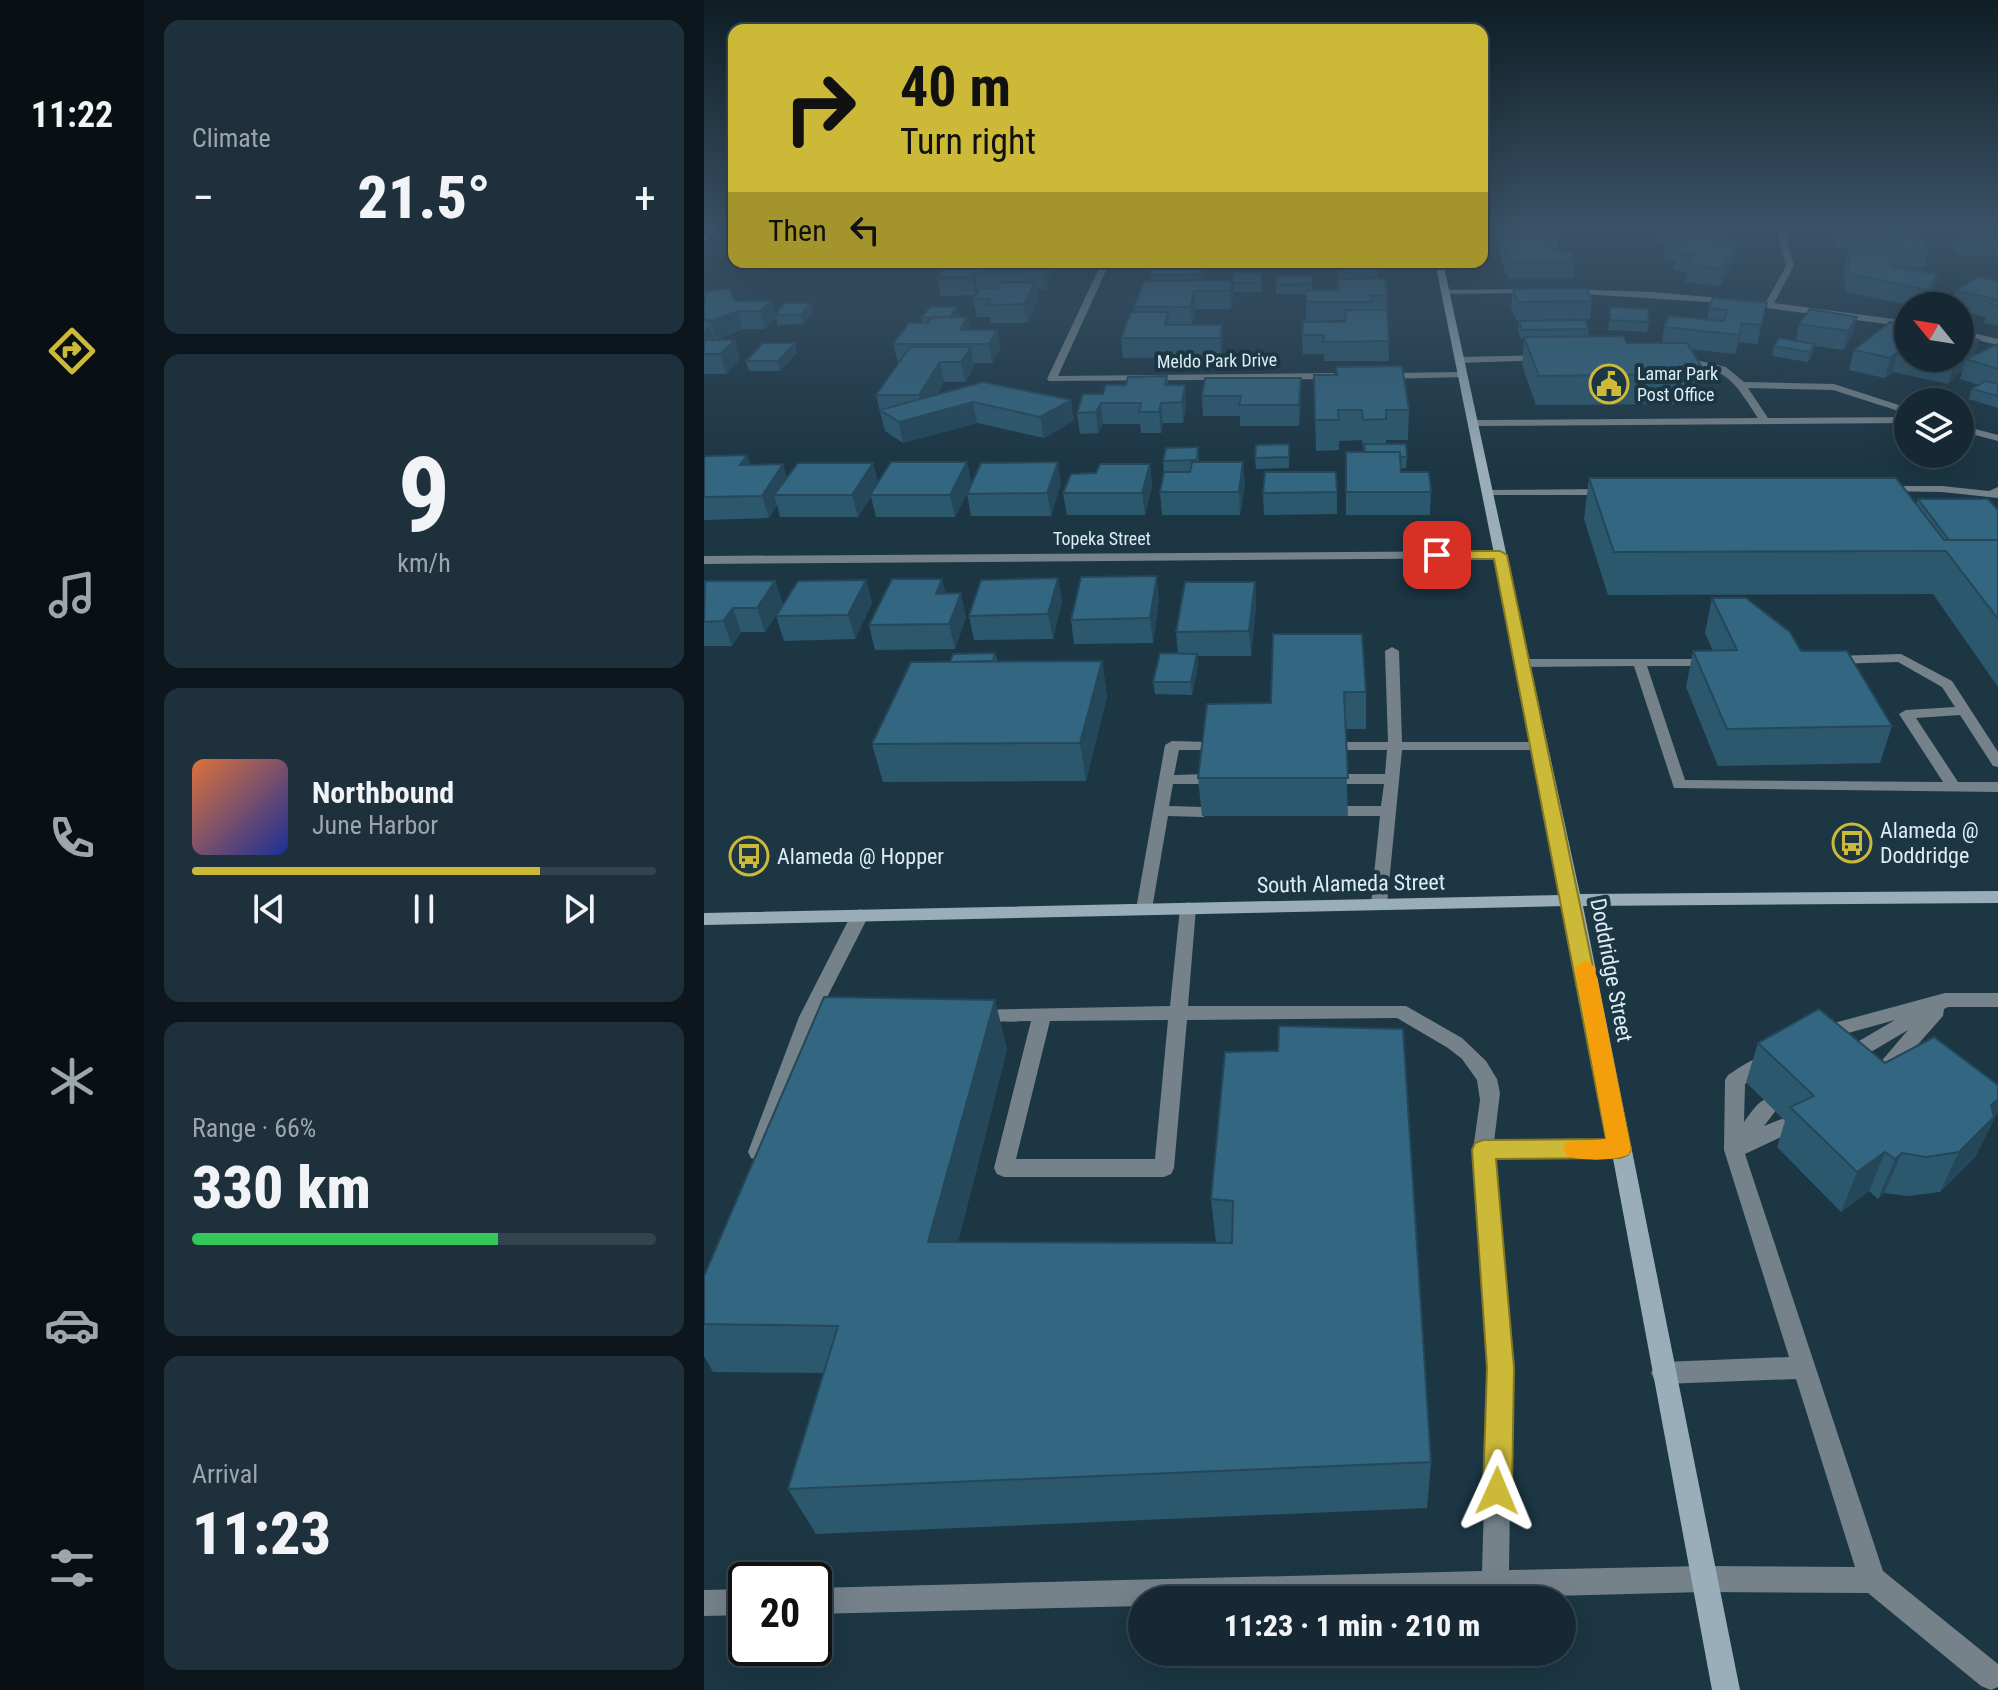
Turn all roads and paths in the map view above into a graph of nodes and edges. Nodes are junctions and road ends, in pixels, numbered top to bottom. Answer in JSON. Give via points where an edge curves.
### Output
{"nodes":[{"id":1,"x":1085,"y":307,"type":"edge"},
{"id":2,"x":1448,"y":307,"type":"edge"},
{"id":3,"x":1795,"y":307,"type":"edge"},
{"id":4,"x":1894,"y":322,"type":"edge"},
{"id":5,"x":1974,"y":336,"type":"edge"},
{"id":6,"x":1998,"y":342,"type":"edge"},
{"id":7,"x":1553,"y":358,"type":"edge"},
{"id":8,"x":1668,"y":358,"type":"edge"},
{"id":9,"x":1459,"y":360,"type":"junction"},
{"id":10,"x":1463,"y":375,"type":"junction"},
{"id":11,"x":1352,"y":376,"type":"edge"},
{"id":12,"x":1368,"y":376,"type":"edge"},
{"id":13,"x":1741,"y":385,"type":"junction"},
{"id":14,"x":1894,"y":406,"type":"edge"},
{"id":15,"x":1764,"y":420,"type":"junction"},
{"id":16,"x":1894,"y":420,"type":"edge"},
{"id":17,"x":1473,"y":423,"type":"junction"},
{"id":18,"x":1974,"y":432,"type":"edge"},
{"id":19,"x":1998,"y":438,"type":"edge"},
{"id":20,"x":1873,"y":489,"type":"edge"},
{"id":21,"x":1625,"y":491,"type":"edge"},
{"id":22,"x":1487,"y":493,"type":"junction"},
{"id":23,"x":1996,"y":493,"type":"edge"},
{"id":24,"x":1500,"y":555,"type":"junction"},
{"id":25,"x":704,"y":560,"type":"edge"},
{"id":26,"x":1392,"y":651,"type":"dead end"},
{"id":27,"x":1822,"y":660,"type":"edge"},
{"id":28,"x":1717,"y":661,"type":"edge"},
{"id":29,"x":1639,"y":662,"type":"junction"},
{"id":30,"x":1523,"y":663,"type":"junction"},
{"id":31,"x":1965,"y":711,"type":"junction"},
{"id":32,"x":1209,"y":746,"type":"edge"},
{"id":33,"x":1345,"y":746,"type":"edge"},
{"id":34,"x":1395,"y":746,"type":"junction"},
{"id":35,"x":1540,"y":746,"type":"junction"},
{"id":36,"x":1998,"y":763,"type":"edge"},
{"id":37,"x":1206,"y":779,"type":"edge"},
{"id":38,"x":1346,"y":779,"type":"edge"},
{"id":39,"x":1393,"y":779,"type":"junction"},
{"id":40,"x":1166,"y":780,"type":"junction"},
{"id":41,"x":1994,"y":785,"type":"edge"},
{"id":42,"x":1954,"y":787,"type":"junction"},
{"id":43,"x":1998,"y":805,"type":"edge"},
{"id":44,"x":1161,"y":811,"type":"junction"},
{"id":45,"x":1348,"y":811,"type":"edge"},
{"id":46,"x":1390,"y":811,"type":"junction"},
{"id":47,"x":1203,"y":812,"type":"edge"},
{"id":48,"x":1998,"y":897,"type":"edge"},
{"id":49,"x":1573,"y":900,"type":"junction"},
{"id":50,"x":1379,"y":904,"type":"junction"},
{"id":51,"x":1188,"y":908,"type":"junction"},
{"id":52,"x":1144,"y":909,"type":"junction"},
{"id":53,"x":860,"y":915,"type":"junction"},
{"id":54,"x":704,"y":919,"type":"edge"},
{"id":55,"x":1945,"y":1000,"type":"junction"},
{"id":56,"x":1998,"y":1000,"type":"edge"},
{"id":57,"x":1177,"y":1013,"type":"junction"},
{"id":58,"x":1042,"y":1015,"type":"junction"},
{"id":59,"x":964,"y":1016,"type":"edge"},
{"id":60,"x":1829,"y":1068,"type":"edge"},
{"id":61,"x":1863,"y":1083,"type":"edge"},
{"id":62,"x":1770,"y":1105,"type":"dead end"},
{"id":63,"x":1789,"y":1124,"type":"edge"},
{"id":64,"x":1620,"y":1149,"type":"junction"},
{"id":65,"x":1483,"y":1150,"type":"junction"},
{"id":66,"x":1734,"y":1150,"type":"junction"},
{"id":67,"x":753,"y":1166,"type":"edge"},
{"id":68,"x":1803,"y":1368,"type":"junction"},
{"id":69,"x":1663,"y":1373,"type":"junction"},
{"id":70,"x":1704,"y":1579,"type":"junction"},
{"id":71,"x":1873,"y":1580,"type":"junction"},
{"id":72,"x":1495,"y":1583,"type":"junction"},
{"id":73,"x":832,"y":1601,"type":"edge"},
{"id":74,"x":728,"y":1602,"type":"edge"},
{"id":75,"x":704,"y":1603,"type":"edge"},
{"id":76,"x":1991,"y":1676,"type":"dead end"},
{"id":77,"x":1726,"y":1690,"type":"edge"}],
"edges":[{"from":1,"to":11,"type":"street","name":"Meldo Park Drive","via":[[1052,379]]},
{"from":2,"to":9,"type":"main road","name":"Doddridge Street"},
{"from":3,"to":4,"type":"street"},
{"from":5,"to":6,"type":"street"},
{"from":7,"to":9,"type":"street"},
{"from":8,"to":13,"type":"street","via":[[1712,364],[1732,372]]},
{"from":9,"to":10,"type":"main road","name":"Doddridge Street"},
{"from":10,"to":12,"type":"street"},
{"from":10,"to":17,"type":"main road","name":"Doddridge Street"},
{"from":13,"to":14,"type":"street","via":[[1834,387]]},
{"from":13,"to":15,"type":"street"},
{"from":15,"to":16,"type":"street"},
{"from":15,"to":17,"type":"street"},
{"from":17,"to":22,"type":"main road","name":"Doddridge Street"},
{"from":18,"to":19,"type":"street"},
{"from":20,"to":23,"type":"street"},
{"from":21,"to":22,"type":"street"},
{"from":22,"to":24,"type":"main road","name":"Doddridge Street"},
{"from":24,"to":25,"type":"street","name":"Topeka Street"},
{"from":24,"to":30,"type":"main road","name":"Doddridge Street"},
{"from":26,"to":34,"type":"street"},
{"from":27,"to":31,"type":"street","via":[[1901,658],[1947,684]]},
{"from":28,"to":29,"type":"street"},
{"from":29,"to":30,"type":"street"},
{"from":29,"to":42,"type":"street","via":[[1679,785]]},
{"from":30,"to":35,"type":"main road","name":"Doddridge Street"},
{"from":31,"to":36,"type":"street"},
{"from":31,"to":42,"type":"street","via":[[1906,714]]},
{"from":32,"to":40,"type":"street","via":[[1172,745]]},
{"from":33,"to":34,"type":"street"},
{"from":34,"to":35,"type":"street"},
{"from":34,"to":39,"type":"street"},
{"from":35,"to":49,"type":"main road","name":"Doddridge Street"},
{"from":37,"to":40,"type":"street"},
{"from":38,"to":39,"type":"street"},
{"from":39,"to":46,"type":"street"},
{"from":40,"to":44,"type":"street"},
{"from":41,"to":42,"type":"street"},
{"from":41,"to":43,"type":"street"},
{"from":44,"to":47,"type":"street"},
{"from":44,"to":52,"type":"street"},
{"from":45,"to":46,"type":"street"},
{"from":46,"to":50,"type":"street"},
{"from":48,"to":49,"type":"main road","name":"South Alameda Street"},
{"from":49,"to":50,"type":"main road","name":"South Alameda Street"},
{"from":49,"to":64,"type":"main road","name":"Doddridge Street"},
{"from":50,"to":51,"type":"main road","name":"South Alameda Street"},
{"from":51,"to":52,"type":"main road","name":"South Alameda Street"},
{"from":51,"to":57,"type":"street"},
{"from":52,"to":53,"type":"main road","name":"South Alameda Street"},
{"from":53,"to":54,"type":"main road","name":"South Alameda Street"},
{"from":53,"to":67,"type":"street"},
{"from":55,"to":56,"type":"street"},
{"from":55,"to":60,"type":"street"},
{"from":55,"to":61,"type":"street","via":[[1885,1071]]},
{"from":55,"to":66,"type":"street","via":[[1818,1035],[1735,1080]]},
{"from":57,"to":58,"type":"street"},
{"from":57,"to":58,"type":"street","via":[[1164,1168],[1004,1168]]},
{"from":57,"to":65,"type":"street","via":[[1399,1011],[1441,1031],[1474,1060],[1490,1089]]},
{"from":58,"to":59,"type":"street"},
{"from":62,"to":66,"type":"street"},
{"from":63,"to":66,"type":"street"},
{"from":64,"to":65,"type":"street"},
{"from":64,"to":69,"type":"main road","name":"Doddridge Street"},
{"from":65,"to":72,"type":"street","via":[[1500,1368]]},
{"from":66,"to":68,"type":"street"},
{"from":68,"to":69,"type":"street"},
{"from":68,"to":71,"type":"street"},
{"from":69,"to":70,"type":"main road","name":"Doddridge Street"},
{"from":70,"to":71,"type":"street"},
{"from":70,"to":72,"type":"street"},
{"from":70,"to":77,"type":"main road","name":"Doddridge Street"},
{"from":71,"to":76,"type":"street"},
{"from":72,"to":73,"type":"street"},
{"from":74,"to":75,"type":"street"}]}
